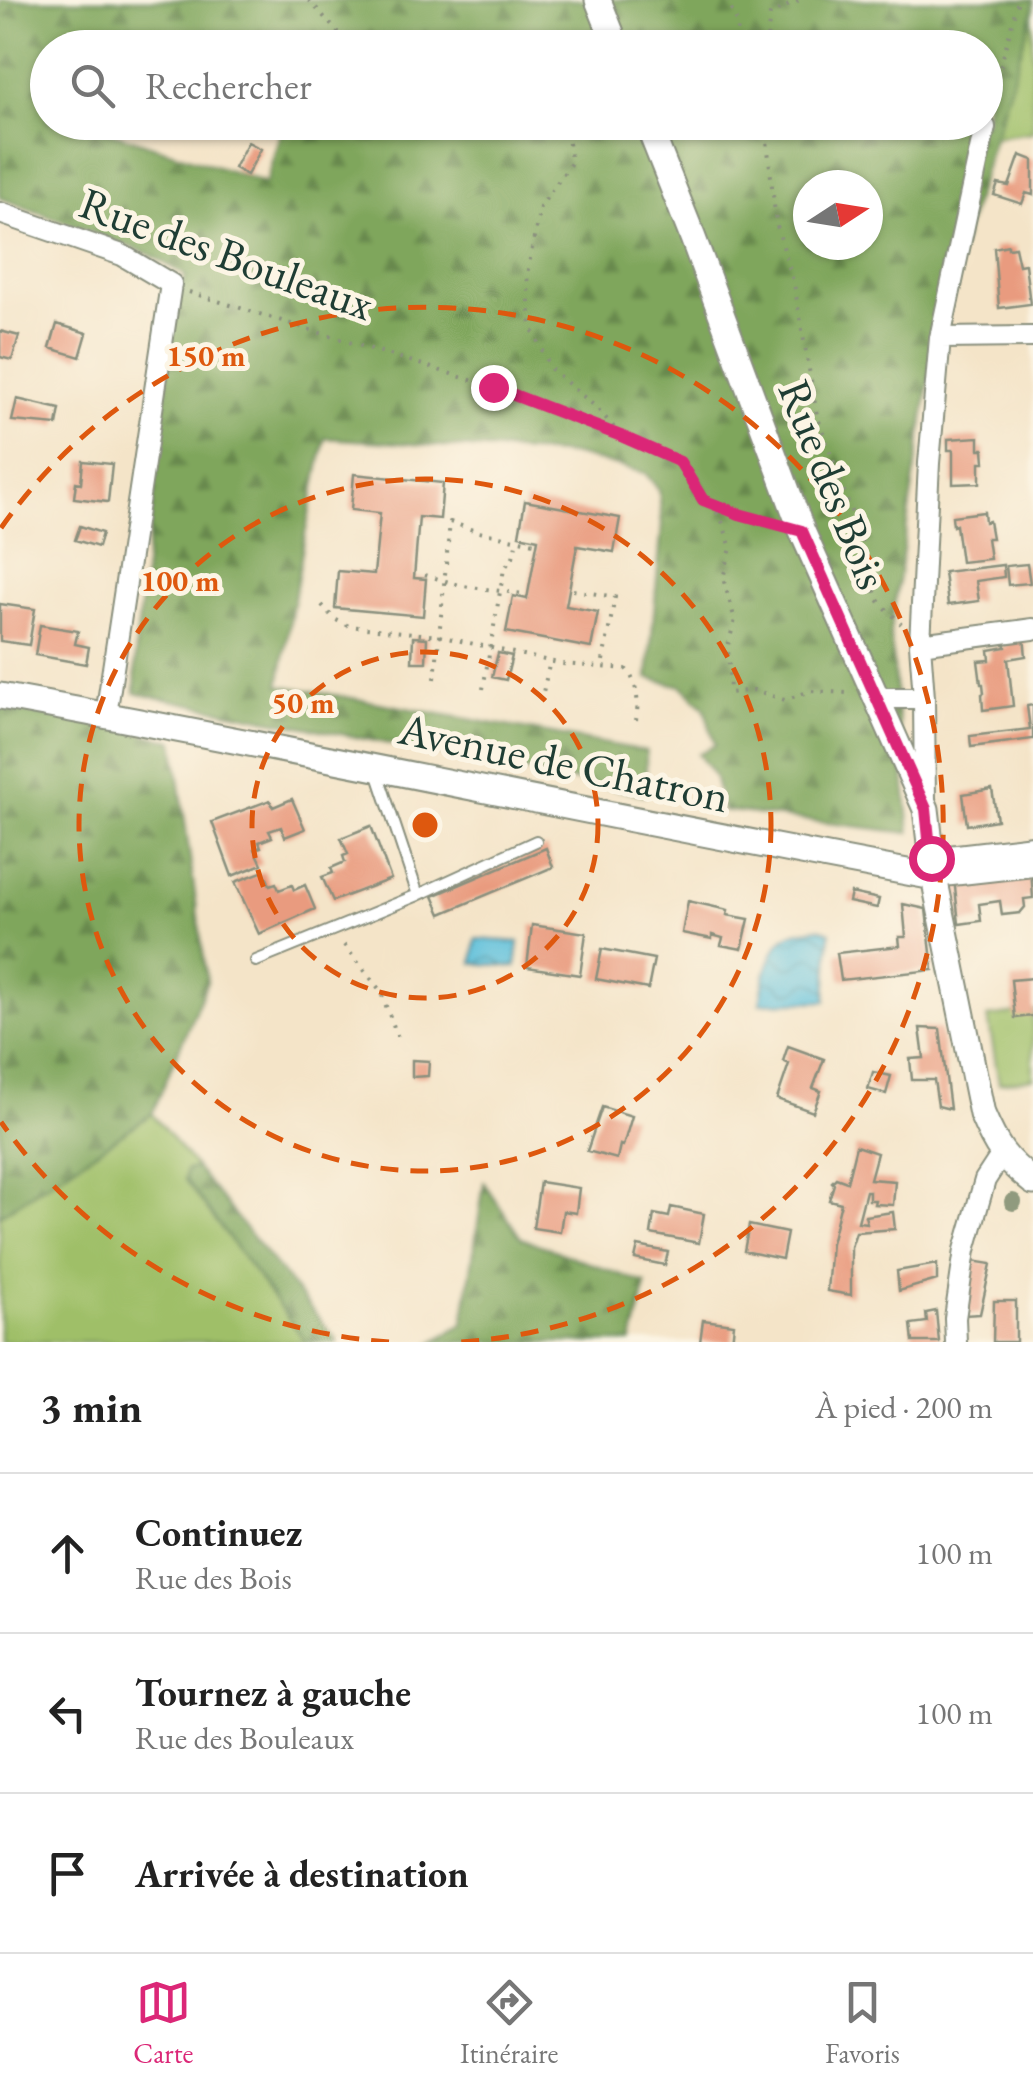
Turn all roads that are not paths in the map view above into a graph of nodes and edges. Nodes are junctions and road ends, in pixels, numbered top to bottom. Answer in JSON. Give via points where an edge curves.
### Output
{"nodes":[{"id":1,"x":598,"y":0,"type":"edge"},
{"id":2,"x":610,"y":30,"type":"edge"},
{"id":3,"x":655,"y":140,"type":"edge"},
{"id":4,"x":982,"y":140,"type":"edge"},
{"id":5,"x":0,"y":213,"type":"edge"},
{"id":6,"x":1033,"y":337,"type":"edge"},
{"id":7,"x":940,"y":338,"type":"junction"},
{"id":8,"x":1033,"y":630,"type":"edge"},
{"id":9,"x":920,"y":640,"type":"junction"},
{"id":10,"x":0,"y":696,"type":"edge"},
{"id":11,"x":878,"y":698,"type":"junction"},
{"id":12,"x":924,"y":698,"type":"junction"},
{"id":13,"x":106,"y":715,"type":"junction"},
{"id":14,"x":375,"y":767,"type":"junction"},
{"id":15,"x":926,"y":809,"type":"junction"},
{"id":16,"x":536,"y":841,"type":"dead end"},
{"id":17,"x":1033,"y":846,"type":"edge"},
{"id":18,"x":1033,"y":866,"type":"edge"},
{"id":19,"x":932,"y":868,"type":"junction"},
{"id":20,"x":418,"y":895,"type":"junction"},
{"id":21,"x":256,"y":961,"type":"dead end"},
{"id":22,"x":1002,"y":1154,"type":"junction"},
{"id":23,"x":1033,"y":1182,"type":"edge"},
{"id":24,"x":956,"y":1342,"type":"edge"}],
"edges":[{"from":1,"to":2,"type":"street"},
{"from":3,"to":11,"type":"street","name":"Rue des Bois","via":[[802,531]]},
{"from":4,"to":7,"type":"street"},
{"from":5,"to":13,"type":"street","name":"Rue des Bouleaux","via":[[122,256],[171,284]]},
{"from":6,"to":7,"type":"street"},
{"from":7,"to":9,"type":"street"},
{"from":8,"to":9,"type":"street"},
{"from":9,"to":12,"type":"street"},
{"from":10,"to":13,"type":"street","name":"Avenue de Chatron"},
{"from":11,"to":12,"type":"street"},
{"from":11,"to":15,"type":"street","name":"Rue des Bois"},
{"from":12,"to":15,"type":"street"},
{"from":13,"to":14,"type":"street","name":"Avenue de Chatron"},
{"from":14,"to":19,"type":"street","name":"Avenue de Chatron","via":[[698,834]]},
{"from":14,"to":20,"type":"lane"},
{"from":15,"to":19,"type":"street","name":"Rue des Bois"},
{"from":16,"to":20,"type":"lane"},
{"from":17,"to":19,"type":"street"},
{"from":18,"to":19,"type":"street"},
{"from":19,"to":22,"type":"street","name":"Rue des Bois","via":[[982,1114]]},
{"from":20,"to":21,"type":"lane"},
{"from":22,"to":23,"type":"street"},
{"from":22,"to":24,"type":"street","via":[[985,1180],[965,1250]]}]}
